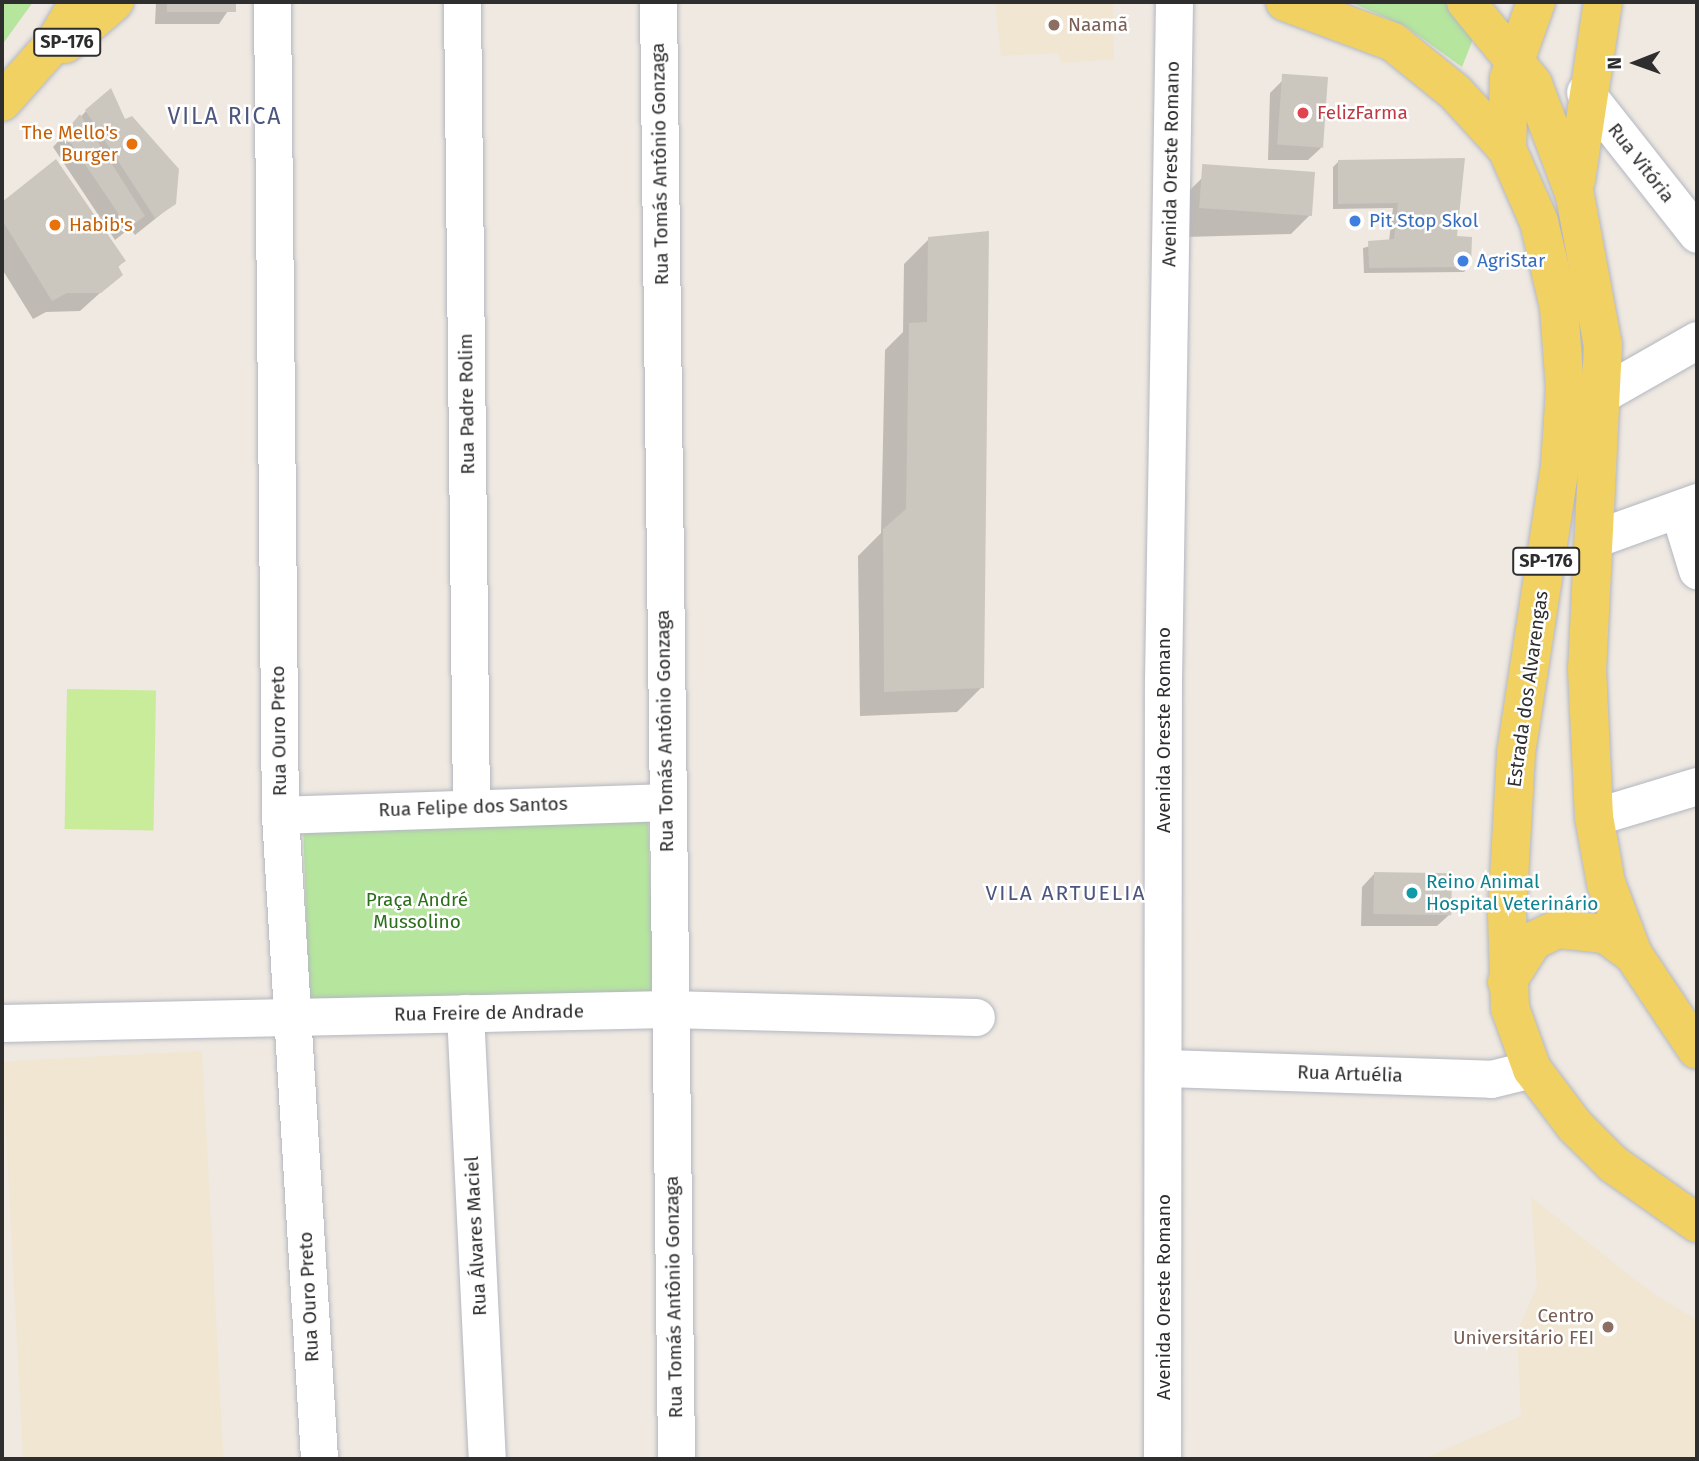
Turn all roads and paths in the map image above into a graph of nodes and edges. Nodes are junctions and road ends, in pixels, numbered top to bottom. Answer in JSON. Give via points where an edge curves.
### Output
{"nodes":[{"id":1,"x":79,"y":2,"type":"edge"},
{"id":2,"x":114,"y":2,"type":"edge"},
{"id":3,"x":272,"y":2,"type":"edge"},
{"id":4,"x":463,"y":2,"type":"edge"},
{"id":5,"x":659,"y":2,"type":"edge"},
{"id":6,"x":1174,"y":2,"type":"edge"},
{"id":7,"x":1284,"y":2,"type":"edge"},
{"id":8,"x":1466,"y":2,"type":"edge"},
{"id":9,"x":1535,"y":2,"type":"edge"},
{"id":10,"x":1603,"y":2,"type":"edge"},
{"id":11,"x":1514,"y":56,"type":"junction"},
{"id":12,"x":11,"y":92,"type":"edge"},
{"id":13,"x":1585,"y":92,"type":"junction"},
{"id":14,"x":1507,"y":149,"type":"junction"},
{"id":15,"x":1575,"y":196,"type":"junction"},
{"id":16,"x":1697,"y":234,"type":"edge"},
{"id":17,"x":1697,"y":340,"type":"edge"},
{"id":18,"x":1604,"y":393,"type":"junction"},
{"id":19,"x":1688,"y":506,"type":"edge"},
{"id":20,"x":1594,"y":539,"type":"junction"},
{"id":21,"x":1697,"y":569,"type":"edge"},
{"id":22,"x":1697,"y":786,"type":"edge"},
{"id":23,"x":666,"y":802,"type":"junction"},
{"id":24,"x":471,"y":806,"type":"junction"},
{"id":25,"x":280,"y":815,"type":"junction"},
{"id":26,"x":1594,"y":817,"type":"junction"},
{"id":27,"x":1633,"y":954,"type":"junction"},
{"id":28,"x":1507,"y":982,"type":"junction"},
{"id":29,"x":668,"y":1009,"type":"junction"},
{"id":30,"x":465,"y":1013,"type":"junction"},
{"id":31,"x":291,"y":1017,"type":"junction"},
{"id":32,"x":976,"y":1017,"type":"dead end"},
{"id":33,"x":2,"y":1023,"type":"edge"},
{"id":34,"x":1697,"y":1050,"type":"edge"},
{"id":35,"x":1166,"y":1068,"type":"junction"},
{"id":36,"x":1532,"y":1069,"type":"junction"},
{"id":37,"x":1690,"y":1214,"type":"edge"},
{"id":38,"x":319,"y":1459,"type":"edge"},
{"id":39,"x":487,"y":1459,"type":"edge"},
{"id":40,"x":676,"y":1459,"type":"edge"},
{"id":41,"x":1162,"y":1459,"type":"edge"}],
"edges":[{"from":1,"to":12,"type":"main road","number":"SP-176"},
{"from":2,"to":12,"type":"main road","number":"SP-176"},
{"from":3,"to":25,"type":"street","name":"Rua Ouro Preto"},
{"from":4,"to":24,"type":"street","name":"Rua Padre Rolim"},
{"from":5,"to":23,"type":"street","name":"Rua Tomás Antônio Gonzaga"},
{"from":6,"to":35,"type":"street","name":"Avenida Oreste Romano","via":[[1163,680]]},
{"from":7,"to":14,"type":"main road","name":"Estrada dos Alvarengas","number":"SP-176","via":[[1393,42],[1455,92]]},
{"from":8,"to":11,"type":"main road","number":"SP-176"},
{"from":9,"to":11,"type":"main road"},
{"from":10,"to":13,"type":"main road"},
{"from":11,"to":14,"type":"main road","via":[[1506,100]]},
{"from":11,"to":15,"type":"main road","number":"SP-176","via":[[1543,102]]},
{"from":13,"to":15,"type":"main road"},
{"from":13,"to":16,"type":"street","name":"Rua Vitória"},
{"from":14,"to":28,"type":"main road","name":"Estrada dos Alvarengas","number":"SP-176","via":[[1531,200],[1552,271],[1565,389],[1557,488],[1516,754]]},
{"from":15,"to":18,"type":"main road","number":"SP-176","via":[[1595,287]]},
{"from":17,"to":18,"type":"street"},
{"from":18,"to":20,"type":"main road","number":"SP-176"},
{"from":19,"to":20,"type":"street"},
{"from":19,"to":21,"type":"street"},
{"from":20,"to":26,"type":"main road","number":"SP-176","via":[[1587,668]]},
{"from":22,"to":26,"type":"street"},
{"from":23,"to":24,"type":"street","name":"Rua Felipe dos Santos"},
{"from":23,"to":29,"type":"street","name":"Rua Tomás Antônio Gonzaga"},
{"from":24,"to":25,"type":"street","name":"Rua Felipe dos Santos"},
{"from":25,"to":31,"type":"street","name":"Rua Ouro Preto"},
{"from":26,"to":27,"type":"main road","number":"SP-176","via":[[1606,883]]},
{"from":27,"to":28,"type":"main road","via":[[1605,934],[1558,929],[1533,941]]},
{"from":27,"to":34,"type":"main road","number":"SP-176"},
{"from":28,"to":36,"type":"main road","name":"Estrada dos Alvarengas","number":"SP-176","via":[[1515,1031]]},
{"from":29,"to":30,"type":"street","name":"Rua Freire de Andrade"},
{"from":29,"to":32,"type":"street","name":"Rua Freire de Andrade"},
{"from":29,"to":40,"type":"street","name":"Rua Tomás Antônio Gonzaga"},
{"from":30,"to":31,"type":"street","name":"Rua Freire de Andrade"},
{"from":30,"to":39,"type":"street","name":"Rua Álvares Maciel"},
{"from":31,"to":33,"type":"street","name":"Rua Freire de Andrade"},
{"from":31,"to":38,"type":"street","name":"Rua Ouro Preto"},
{"from":35,"to":36,"type":"street","name":"Rua Artuélia","via":[[1491,1079]]},
{"from":35,"to":41,"type":"street","name":"Avenida Oreste Romano"},
{"from":36,"to":37,"type":"main road","name":"Estrada dos Alvarengas","number":"SP-176","via":[[1613,1164]]}]}
